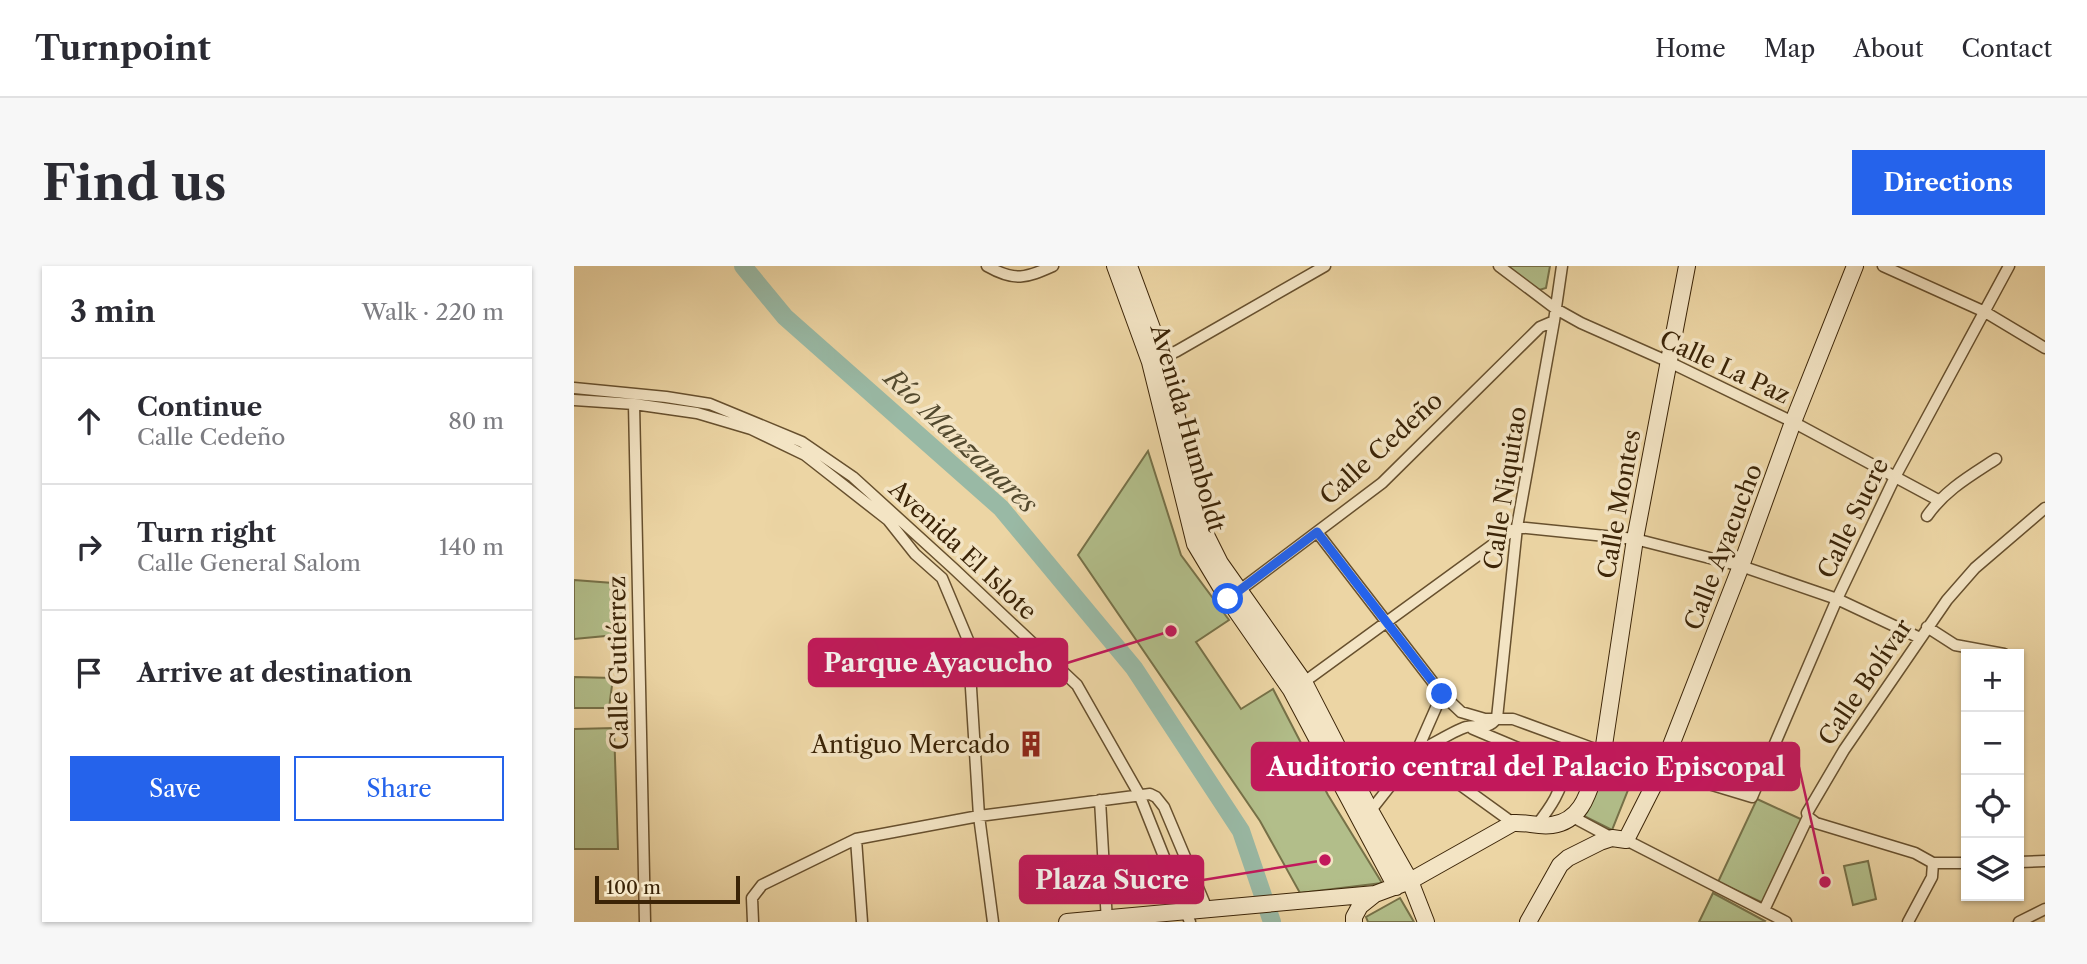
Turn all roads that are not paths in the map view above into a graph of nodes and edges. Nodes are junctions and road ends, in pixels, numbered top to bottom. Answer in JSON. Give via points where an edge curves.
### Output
{"nodes":[{"id":1,"x":988,"y":266,"type":"edge"},
{"id":2,"x":1053,"y":266,"type":"edge"},
{"id":3,"x":1115,"y":266,"type":"edge"},
{"id":4,"x":1129,"y":266,"type":"edge"},
{"id":5,"x":1325,"y":266,"type":"edge"},
{"id":6,"x":1499,"y":266,"type":"edge"},
{"id":7,"x":1562,"y":266,"type":"edge"},
{"id":8,"x":1687,"y":266,"type":"edge"},
{"id":9,"x":1855,"y":266,"type":"edge"},
{"id":10,"x":1883,"y":266,"type":"edge"},
{"id":11,"x":2010,"y":266,"type":"edge"},
{"id":12,"x":1985,"y":312,"type":"junction"},
{"id":13,"x":1555,"y":315,"type":"junction"},
{"id":14,"x":2045,"y":348,"type":"edge"},
{"id":15,"x":1157,"y":360,"type":"junction"},
{"id":16,"x":1669,"y":362,"type":"junction"},
{"id":17,"x":574,"y":388,"type":"edge"},
{"id":18,"x":574,"y":400,"type":"edge"},
{"id":19,"x":634,"y":404,"type":"junction"},
{"id":20,"x":1793,"y":422,"type":"junction"},
{"id":21,"x":1996,"y":459,"type":"dead end"},
{"id":22,"x":1895,"y":477,"type":"junction"},
{"id":23,"x":1938,"y":500,"type":"junction"},
{"id":24,"x":2045,"y":508,"type":"edge"},
{"id":25,"x":1927,"y":516,"type":"dead end"},
{"id":26,"x":1517,"y":527,"type":"junction"},
{"id":27,"x":1317,"y":532,"type":"junction"},
{"id":28,"x":1634,"y":539,"type":"junction"},
{"id":29,"x":1741,"y":566,"type":"junction"},
{"id":30,"x":1234,"y":595,"type":"junction"},
{"id":31,"x":1837,"y":599,"type":"junction"},
{"id":32,"x":1385,"y":622,"type":"junction"},
{"id":33,"x":1927,"y":627,"type":"junction"},
{"id":34,"x":1920,"y":638,"type":"junction"},
{"id":35,"x":1977,"y":649,"type":"edge"},
{"id":36,"x":1298,"y":686,"type":"junction"},
{"id":37,"x":1442,"y":694,"type":"junction"},
{"id":38,"x":1497,"y":718,"type":"junction"},
{"id":39,"x":1467,"y":726,"type":"junction"},
{"id":40,"x":1604,"y":752,"type":"junction"},
{"id":41,"x":1416,"y":753,"type":"junction"},
{"id":42,"x":1565,"y":766,"type":"junction"},
{"id":43,"x":1661,"y":771,"type":"junction"},
{"id":44,"x":1594,"y":780,"type":"junction"},
{"id":45,"x":1139,"y":794,"type":"junction"},
{"id":46,"x":1100,"y":800,"type":"junction"},
{"id":47,"x":979,"y":816,"type":"junction"},
{"id":48,"x":1366,"y":816,"type":"junction"},
{"id":49,"x":1572,"y":816,"type":"junction"},
{"id":50,"x":1808,"y":817,"type":"junction"},
{"id":51,"x":1513,"y":823,"type":"junction"},
{"id":52,"x":1536,"y":826,"type":"junction"},
{"id":53,"x":856,"y":839,"type":"junction"},
{"id":54,"x":1619,"y":839,"type":"junction"},
{"id":55,"x":2045,"y":861,"type":"edge"},
{"id":56,"x":2024,"y":862,"type":"edge"},
{"id":57,"x":1933,"y":863,"type":"junction"},
{"id":58,"x":1961,"y":863,"type":"edge"},
{"id":59,"x":1403,"y":884,"type":"junction"},
{"id":60,"x":1375,"y":894,"type":"junction"},
{"id":61,"x":1207,"y":909,"type":"junction"},
{"id":62,"x":2045,"y":909,"type":"edge"},
{"id":63,"x":1764,"y":910,"type":"junction"},
{"id":64,"x":1188,"y":917,"type":"edge"},
{"id":65,"x":1107,"y":920,"type":"edge"},
{"id":66,"x":645,"y":922,"type":"edge"},
{"id":67,"x":753,"y":922,"type":"edge"},
{"id":68,"x":862,"y":922,"type":"edge"},
{"id":69,"x":993,"y":922,"type":"edge"},
{"id":70,"x":1067,"y":922,"type":"edge"},
{"id":71,"x":1354,"y":922,"type":"edge"},
{"id":72,"x":1426,"y":922,"type":"edge"},
{"id":73,"x":1528,"y":922,"type":"edge"},
{"id":74,"x":1786,"y":922,"type":"edge"},
{"id":75,"x":1908,"y":922,"type":"edge"},
{"id":76,"x":2019,"y":922,"type":"edge"}],
"edges":[{"from":1,"to":2,"type":"street","via":[[1003,275],[1023,278]]},
{"from":3,"to":15,"type":"street","name":"Avenida Humboldt"},
{"from":4,"to":15,"type":"street","name":"Avenida Humboldt"},
{"from":5,"to":15,"type":"street"},
{"from":6,"to":13,"type":"street","name":"Calle La Paz"},
{"from":7,"to":13,"type":"street","name":"Calle Niquitao"},
{"from":8,"to":16,"type":"street","name":"Calle Montes"},
{"from":9,"to":20,"type":"street","name":"Calle Ayacucho"},
{"from":10,"to":12,"type":"street"},
{"from":11,"to":12,"type":"street","name":"Calle Sucre"},
{"from":12,"to":14,"type":"street"},
{"from":12,"to":22,"type":"street","name":"Calle Sucre"},
{"from":13,"to":16,"type":"street","name":"Calle La Paz"},
{"from":13,"to":26,"type":"street","name":"Calle Niquitao"},
{"from":13,"to":27,"type":"street","name":"Calle Cedeño","via":[[1382,483]]},
{"from":15,"to":30,"type":"street","name":"Avenida Humboldt","via":[[1195,544]]},
{"from":16,"to":20,"type":"street","name":"Calle La Paz"},
{"from":16,"to":28,"type":"street","name":"Calle Montes"},
{"from":17,"to":45,"type":"street","name":"Avenida El Islote","via":[[710,404],[802,442],[853,477],[1077,685]]},
{"from":18,"to":19,"type":"street","name":"Avenida El Islote"},
{"from":19,"to":47,"type":"street","name":"Avenida El Islote","via":[[697,413],[751,429],[805,455],[888,520],[942,578],[968,640]]},
{"from":19,"to":66,"type":"street","name":"Calle Gutiérrez"},
{"from":20,"to":22,"type":"street","name":"Calle La Paz"},
{"from":20,"to":29,"type":"street","name":"Calle Ayacucho"},
{"from":21,"to":23,"type":"street"},
{"from":22,"to":23,"type":"street","name":"Calle La Paz"},
{"from":22,"to":31,"type":"street","name":"Calle Sucre"},
{"from":23,"to":25,"type":"street"},
{"from":24,"to":33,"type":"street","name":"Calle Bolívar","via":[[1975,568]]},
{"from":26,"to":28,"type":"street"},
{"from":26,"to":32,"type":"street"},
{"from":26,"to":38,"type":"street","name":"Calle Niquitao"},
{"from":27,"to":30,"type":"street","name":"Calle Cedeño"},
{"from":27,"to":32,"type":"street"},
{"from":28,"to":29,"type":"street"},
{"from":28,"to":40,"type":"street","name":"Calle Montes"},
{"from":29,"to":31,"type":"street"},
{"from":29,"to":43,"type":"street","name":"Calle Ayacucho"},
{"from":30,"to":36,"type":"street","name":"Avenida Humboldt"},
{"from":31,"to":34,"type":"street"},
{"from":31,"to":43,"type":"street","name":"Calle Sucre","via":[[1752,797]]},
{"from":32,"to":36,"type":"street"},
{"from":32,"to":37,"type":"street"},
{"from":33,"to":34,"type":"street","name":"Calle Bolívar"},
{"from":33,"to":35,"type":"street","via":[[1955,645]]},
{"from":34,"to":50,"type":"street","name":"Calle Bolívar","via":[[1844,750]]},
{"from":36,"to":48,"type":"street","name":"Avenida Humboldt"},
{"from":37,"to":38,"type":"street","via":[[1461,712]]},
{"from":37,"to":41,"type":"street"},
{"from":38,"to":39,"type":"street","via":[[1482,728]]},
{"from":38,"to":40,"type":"street","via":[[1513,719]]},
{"from":39,"to":41,"type":"street"},
{"from":39,"to":42,"type":"street"},
{"from":40,"to":43,"type":"street"},
{"from":40,"to":44,"type":"street","name":"Calle Montes"},
{"from":41,"to":48,"type":"street"},
{"from":41,"to":51,"type":"street"},
{"from":42,"to":44,"type":"street"},
{"from":42,"to":52,"type":"street","via":[[1559,790]]},
{"from":43,"to":54,"type":"street","name":"Calle Ayacucho"},
{"from":44,"to":49,"type":"street","name":"Calle Montes","via":[[1584,804]]},
{"from":45,"to":46,"type":"street"},
{"from":45,"to":61,"type":"street","via":[[1150,794],[1164,807]]},
{"from":45,"to":64,"type":"street","name":"Avenida El Islote"},
{"from":46,"to":47,"type":"street"},
{"from":46,"to":65,"type":"street"},
{"from":47,"to":53,"type":"street"},
{"from":47,"to":69,"type":"street","name":"Avenida El Islote"},
{"from":48,"to":59,"type":"street","name":"Avenida Humboldt"},
{"from":49,"to":52,"type":"street"},
{"from":49,"to":54,"type":"street"},
{"from":50,"to":57,"type":"street"},
{"from":50,"to":63,"type":"street","name":"Calle Bolívar"},
{"from":51,"to":52,"type":"street"},
{"from":51,"to":59,"type":"street"},
{"from":53,"to":67,"type":"street","via":[[762,885],[752,898]]},
{"from":53,"to":68,"type":"street"},
{"from":54,"to":63,"type":"street"},
{"from":54,"to":73,"type":"street","via":[[1600,842],[1560,865]]},
{"from":55,"to":56,"type":"street"},
{"from":57,"to":58,"type":"street"},
{"from":57,"to":75,"type":"street","via":[[1932,877]]},
{"from":59,"to":60,"type":"street"},
{"from":59,"to":72,"type":"street","name":"Avenida Humboldt"},
{"from":60,"to":61,"type":"street"},
{"from":60,"to":71,"type":"street","via":[[1360,906]]},
{"from":61,"to":64,"type":"street"},
{"from":62,"to":76,"type":"street"},
{"from":63,"to":74,"type":"street"},
{"from":64,"to":65,"type":"street"},
{"from":65,"to":70,"type":"street"}]}
